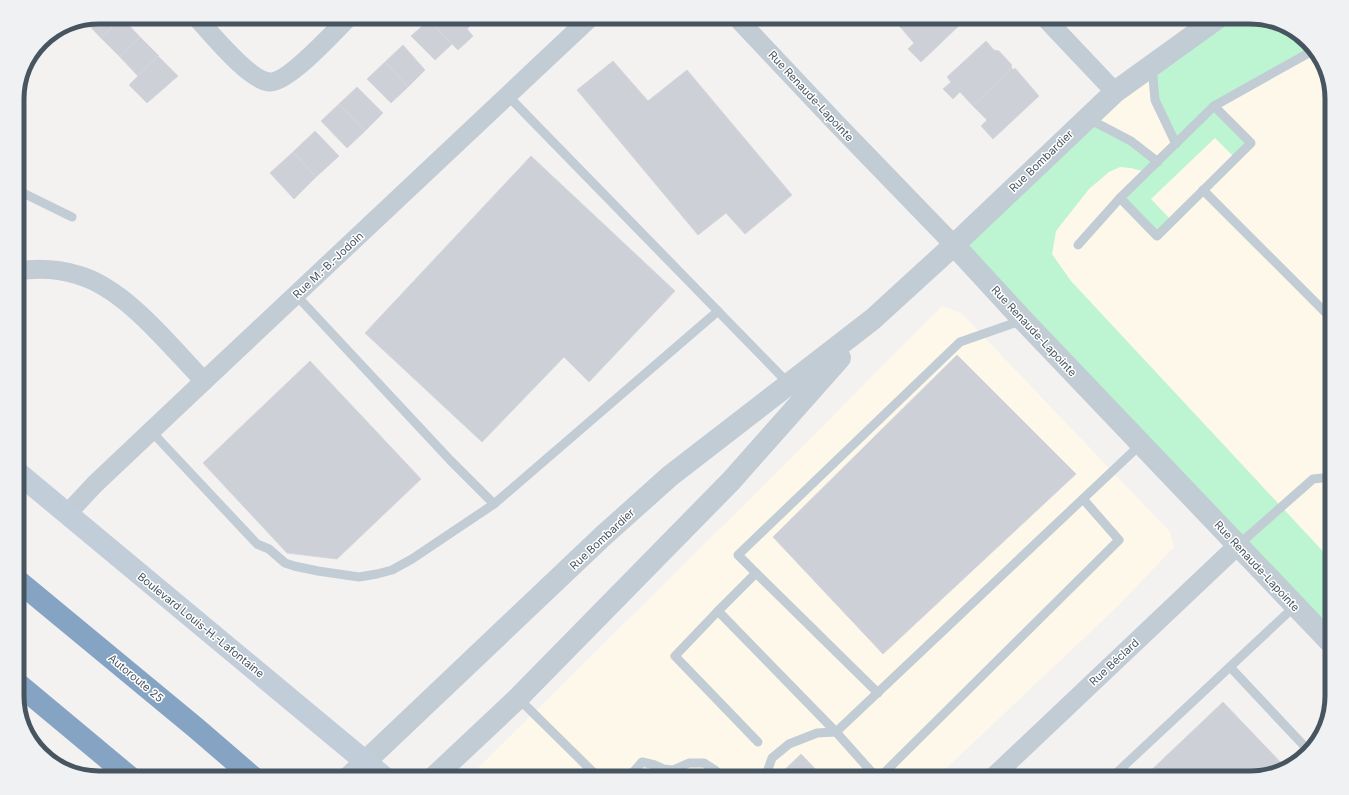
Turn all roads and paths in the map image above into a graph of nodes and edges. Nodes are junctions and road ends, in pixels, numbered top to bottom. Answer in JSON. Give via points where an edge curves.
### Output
{"nodes":[{"id":1,"x":203,"y":24,"type":"edge"},
{"id":2,"x":342,"y":24,"type":"edge"},
{"id":3,"x":584,"y":24,"type":"edge"},
{"id":4,"x":743,"y":24,"type":"edge"},
{"id":5,"x":1051,"y":24,"type":"edge"},
{"id":6,"x":1209,"y":24,"type":"edge"},
{"id":7,"x":1309,"y":53,"type":"edge"},
{"id":8,"x":1152,"y":64,"type":"junction"},
{"id":9,"x":1114,"y":92,"type":"junction"},
{"id":10,"x":508,"y":96,"type":"junction"},
{"id":11,"x":1214,"y":106,"type":"junction"},
{"id":12,"x":1086,"y":118,"type":"junction"},
{"id":13,"x":1176,"y":144,"type":"junction"},
{"id":14,"x":1158,"y":162,"type":"junction"},
{"id":15,"x":1203,"y":190,"type":"junction"},
{"id":16,"x":24,"y":194,"type":"edge"},
{"id":17,"x":1120,"y":198,"type":"junction"},
{"id":18,"x":72,"y":218,"type":"dead end"},
{"id":19,"x":954,"y":245,"type":"junction"},
{"id":20,"x":1078,"y":245,"type":"dead end"},
{"id":21,"x":24,"y":271,"type":"edge"},
{"id":22,"x":296,"y":294,"type":"junction"},
{"id":23,"x":718,"y":311,"type":"junction"},
{"id":24,"x":1325,"y":312,"type":"edge"},
{"id":25,"x":873,"y":319,"type":"junction"},
{"id":26,"x":1023,"y":320,"type":"junction"},
{"id":27,"x":204,"y":381,"type":"junction"},
{"id":28,"x":789,"y":384,"type":"junction"},
{"id":29,"x":151,"y":431,"type":"junction"},
{"id":30,"x":1141,"y":444,"type":"junction"},
{"id":31,"x":1325,"y":477,"type":"edge"},
{"id":32,"x":24,"y":478,"type":"edge"},
{"id":33,"x":1083,"y":499,"type":"junction"},
{"id":34,"x":494,"y":504,"type":"junction"},
{"id":35,"x":67,"y":514,"type":"junction"},
{"id":36,"x":1237,"y":546,"type":"junction"},
{"id":37,"x":756,"y":573,"type":"junction"},
{"id":38,"x":24,"y":586,"type":"edge"},
{"id":39,"x":1295,"y":606,"type":"junction"},
{"id":40,"x":718,"y":611,"type":"junction"},
{"id":41,"x":1325,"y":637,"type":"edge"},
{"id":42,"x":1230,"y":667,"type":"junction"},
{"id":43,"x":24,"y":689,"type":"edge"},
{"id":44,"x":878,"y":693,"type":"junction"},
{"id":45,"x":518,"y":698,"type":"junction"},
{"id":46,"x":40,"y":702,"type":"junction"},
{"id":47,"x":196,"y":728,"type":"junction"},
{"id":48,"x":836,"y":732,"type":"junction"},
{"id":49,"x":758,"y":742,"type":"dead end"},
{"id":50,"x":1305,"y":747,"type":"edge"},
{"id":51,"x":366,"y":761,"type":"junction"},
{"id":52,"x":110,"y":771,"type":"edge"},
{"id":53,"x":122,"y":771,"type":"edge"},
{"id":54,"x":246,"y":771,"type":"edge"},
{"id":55,"x":258,"y":771,"type":"edge"},
{"id":56,"x":355,"y":771,"type":"edge"},
{"id":57,"x":377,"y":771,"type":"edge"},
{"id":58,"x":440,"y":771,"type":"edge"},
{"id":59,"x":592,"y":771,"type":"edge"},
{"id":60,"x":634,"y":771,"type":"edge"},
{"id":61,"x":716,"y":771,"type":"edge"},
{"id":62,"x":767,"y":771,"type":"edge"},
{"id":63,"x":872,"y":771,"type":"edge"},
{"id":64,"x":885,"y":771,"type":"edge"},
{"id":65,"x":1006,"y":771,"type":"edge"},
{"id":66,"x":1119,"y":771,"type":"edge"}],
"edges":[{"from":1,"to":2,"type":"street","via":[[254,76],[271,82],[286,77]]},
{"from":3,"to":10,"type":"street","name":"Rue M.-B.-Jodoin"},
{"from":4,"to":19,"type":"street","name":"Rue Renaude-Lapointe"},
{"from":5,"to":9,"type":"street"},
{"from":6,"to":8,"type":"street","name":"Rue Bombardier"},
{"from":7,"to":11,"type":"lane"},
{"from":8,"to":9,"type":"street","name":"Rue Bombardier"},
{"from":8,"to":13,"type":"lane","via":[[1155,100]]},
{"from":9,"to":12,"type":"street","name":"Rue Bombardier"},
{"from":10,"to":22,"type":"street","name":"Rue M.-B.-Jodoin"},
{"from":10,"to":23,"type":"lane"},
{"from":11,"to":13,"type":"lane"},
{"from":11,"to":15,"type":"lane","via":[[1251,143]]},
{"from":12,"to":14,"type":"lane","via":[[1131,141]]},
{"from":12,"to":19,"type":"street","name":"Rue Bombardier"},
{"from":13,"to":14,"type":"lane"},
{"from":14,"to":17,"type":"lane"},
{"from":15,"to":17,"type":"lane","via":[[1157,236]]},
{"from":15,"to":24,"type":"lane"},
{"from":16,"to":18,"type":"lane"},
{"from":17,"to":20,"type":"lane"},
{"from":19,"to":25,"type":"street","name":"Rue Bombardier"},
{"from":19,"to":26,"type":"street","name":"Rue Renaude-Lapointe"},
{"from":21,"to":27,"type":"street","via":[[68,272],[100,284],[129,304]]},
{"from":22,"to":27,"type":"street","name":"Rue M.-B.-Jodoin"},
{"from":22,"to":34,"type":"lane"},
{"from":23,"to":28,"type":"lane"},
{"from":23,"to":34,"type":"lane"},
{"from":25,"to":28,"type":"street","name":"Rue Bombardier"},
{"from":25,"to":45,"type":"street","name":"Rue Bombardier","via":[[731,481]]},
{"from":26,"to":30,"type":"street","name":"Rue Renaude-Lapointe"},
{"from":26,"to":37,"type":"lane","via":[[960,342],[954,347],[738,555]]},
{"from":27,"to":29,"type":"street","name":"Rue M.-B.-Jodoin"},
{"from":28,"to":51,"type":"street","name":"Rue Bombardier","via":[[670,476],[603,536]]},
{"from":29,"to":34,"type":"lane","via":[[257,544],[285,563],[318,571],[359,577],[392,570]]},
{"from":29,"to":35,"type":"street","name":"Rue M.-B.-Jodoin"},
{"from":30,"to":33,"type":"lane"},
{"from":30,"to":36,"type":"street","name":"Rue Renaude-Lapointe"},
{"from":31,"to":36,"type":"lane","via":[[1312,479]]},
{"from":32,"to":35,"type":"main road","name":"Boulevard Louis-H.-Lafontaine"},
{"from":33,"to":44,"type":"lane"},
{"from":33,"to":64,"type":"lane","via":[[1119,540]]},
{"from":35,"to":51,"type":"main road","name":"Boulevard Louis-H.-Lafontaine"},
{"from":36,"to":39,"type":"street","name":"Rue Renaude-Lapointe"},
{"from":36,"to":65,"type":"street","name":"Rue Béclard"},
{"from":37,"to":40,"type":"lane"},
{"from":37,"to":44,"type":"lane"},
{"from":38,"to":47,"type":"highway","name":"Autoroute 25"},
{"from":39,"to":41,"type":"street","name":"Rue Renaude-Lapointe"},
{"from":39,"to":42,"type":"lane"},
{"from":40,"to":48,"type":"lane"},
{"from":40,"to":49,"type":"lane","via":[[675,656]]},
{"from":42,"to":50,"type":"lane"},
{"from":42,"to":66,"type":"lane"},
{"from":43,"to":46,"type":"highway"},
{"from":44,"to":48,"type":"lane"},
{"from":45,"to":58,"type":"street","name":"Rue Bombardier"},
{"from":45,"to":59,"type":"lane"},
{"from":46,"to":52,"type":"highway"},
{"from":46,"to":53,"type":"highway"},
{"from":47,"to":54,"type":"highway","name":"Autoroute 25"},
{"from":47,"to":55,"type":"highway"},
{"from":48,"to":62,"type":"lane","via":[[816,733],[790,744],[772,758]]},
{"from":48,"to":63,"type":"lane"},
{"from":51,"to":56,"type":"street","name":"Rue Bombardier"},
{"from":51,"to":57,"type":"main road","name":"Boulevard Louis-H.-Lafontaine"},
{"from":60,"to":61,"type":"lane","via":[[642,762],[673,770],[689,763],[704,763]]}]}
